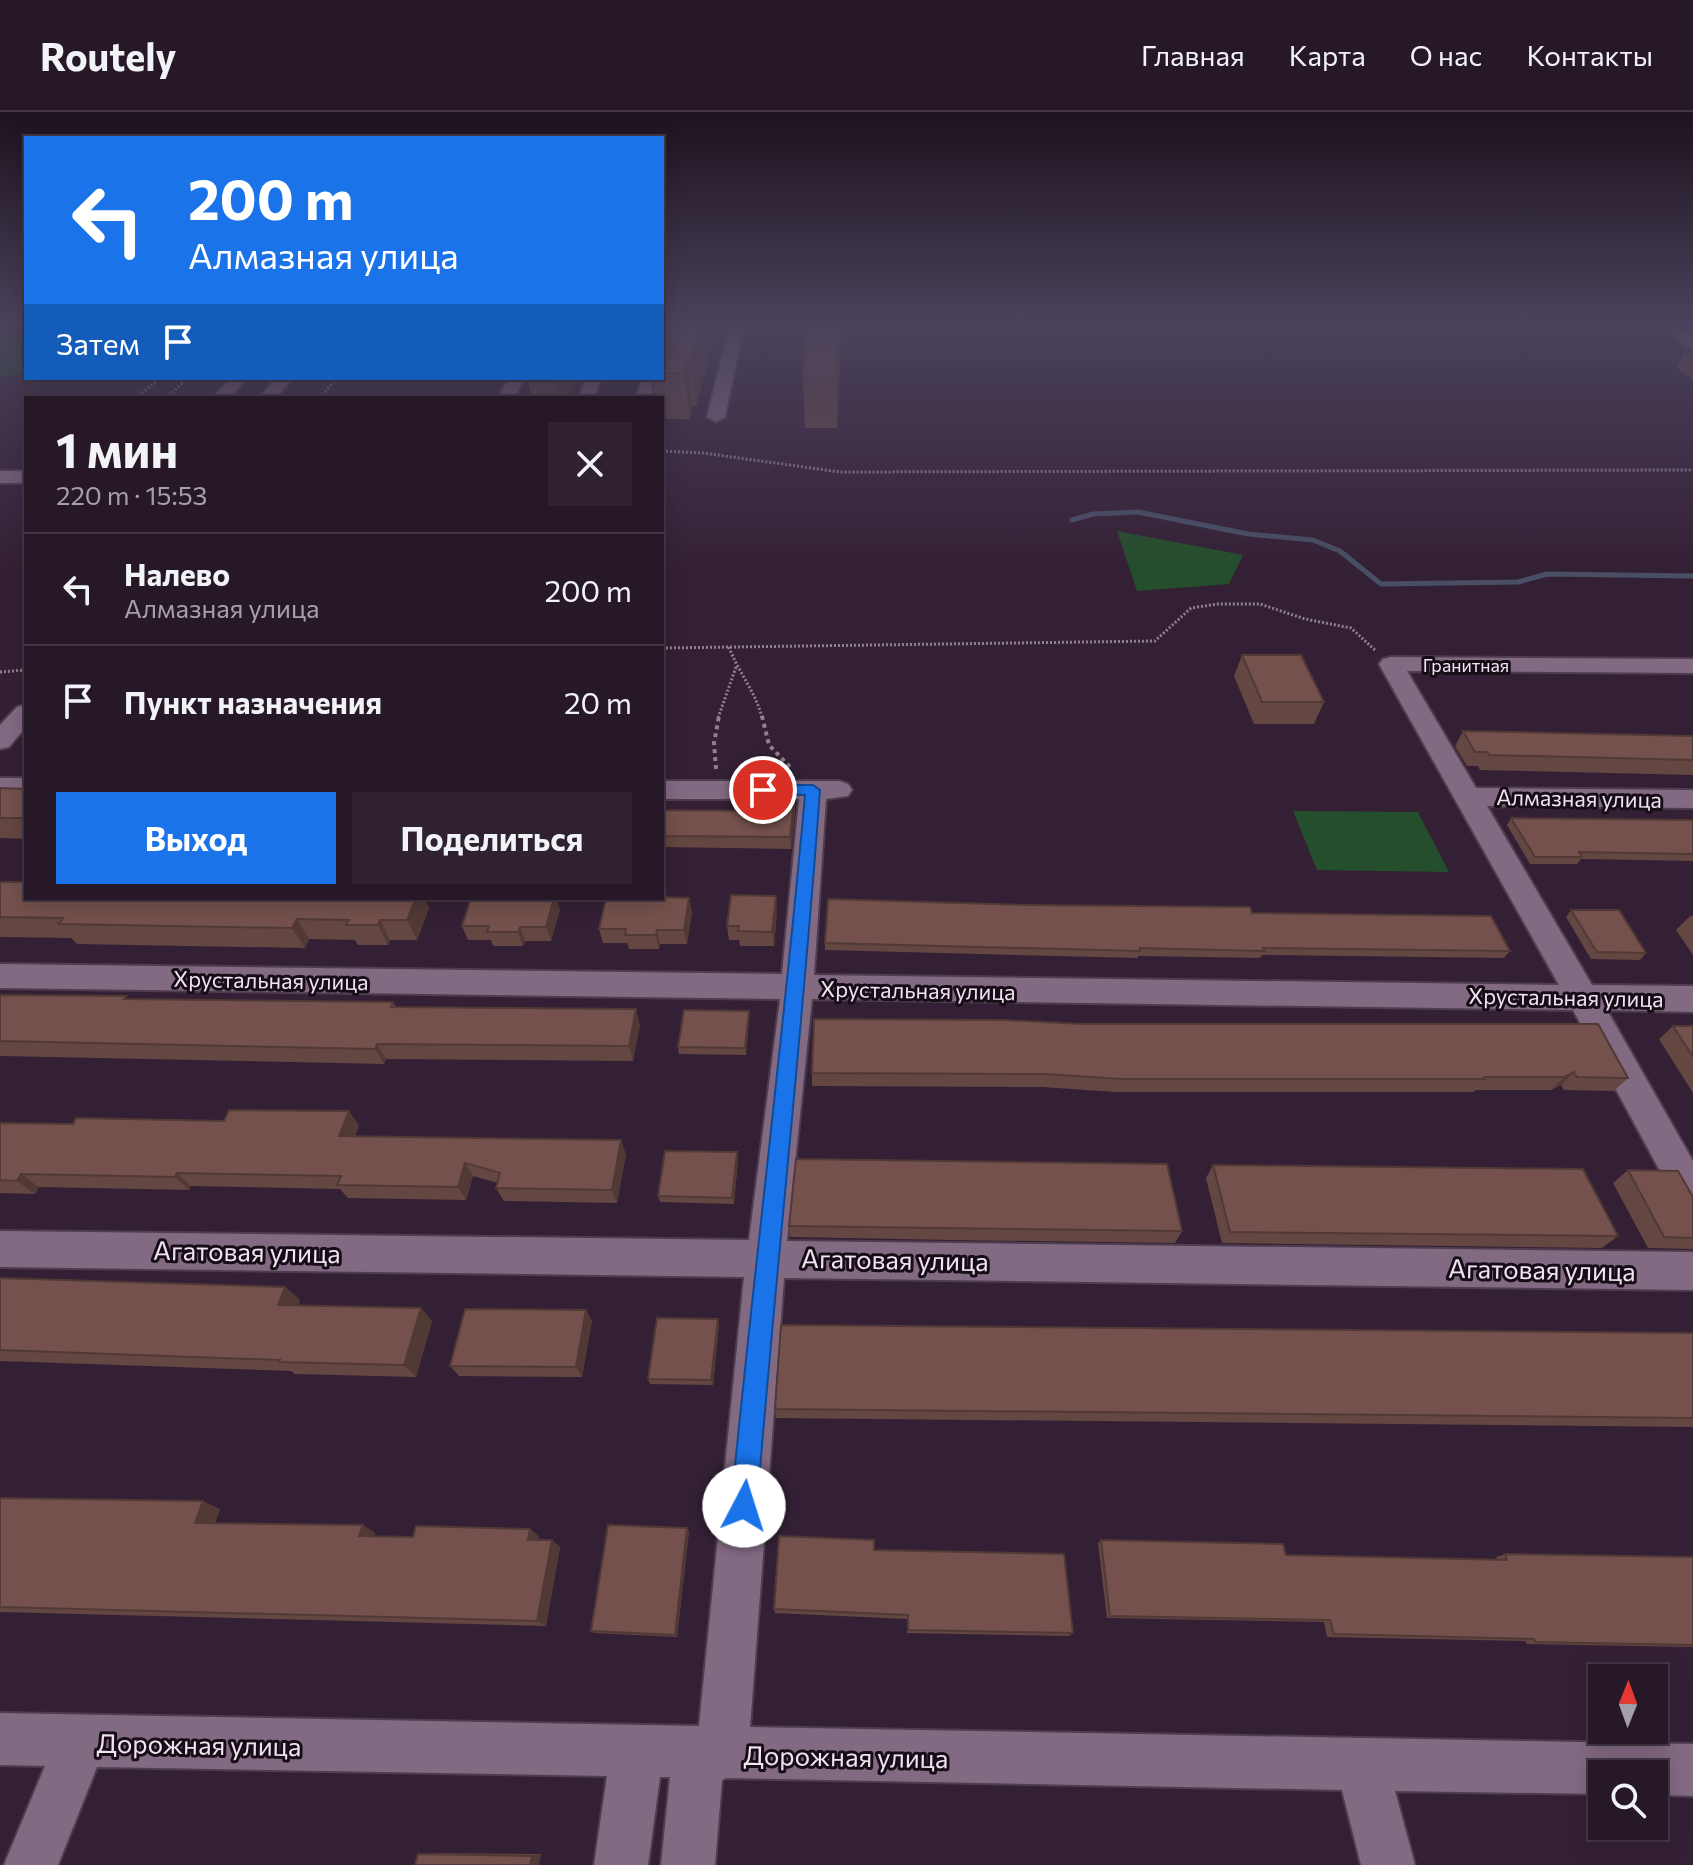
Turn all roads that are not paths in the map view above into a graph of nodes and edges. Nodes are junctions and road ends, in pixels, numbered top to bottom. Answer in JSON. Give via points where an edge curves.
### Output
{"nodes":[{"id":1,"x":719,"y":406,"type":"edge"},
{"id":2,"x":716,"y":417,"type":"dead end"},
{"id":3,"x":0,"y":465,"type":"edge"},
{"id":4,"x":24,"y":465,"type":"edge"},
{"id":5,"x":0,"y":477,"type":"edge"},
{"id":6,"x":24,"y":477,"type":"edge"},
{"id":7,"x":1693,"y":666,"type":"edge"},
{"id":8,"x":24,"y":714,"type":"edge"},
{"id":9,"x":0,"y":741,"type":"edge"},
{"id":10,"x":0,"y":787,"type":"edge"},
{"id":11,"x":24,"y":787,"type":"edge"},
{"id":12,"x":664,"y":790,"type":"edge"},
{"id":13,"x":1465,"y":797,"type":"junction"},
{"id":14,"x":1693,"y":799,"type":"edge"},
{"id":15,"x":0,"y":976,"type":"edge"},
{"id":16,"x":797,"y":989,"type":"junction"},
{"id":17,"x":1583,"y":998,"type":"junction"},
{"id":18,"x":1693,"y":999,"type":"edge"},
{"id":19,"x":1693,"y":1196,"type":"edge"},
{"id":20,"x":0,"y":1249,"type":"edge"},
{"id":21,"x":766,"y":1257,"type":"junction"},
{"id":22,"x":1693,"y":1271,"type":"edge"},
{"id":23,"x":0,"y":1739,"type":"edge"},
{"id":24,"x":81,"y":1741,"type":"junction"},
{"id":25,"x":637,"y":1752,"type":"junction"},
{"id":26,"x":710,"y":1754,"type":"junction"},
{"id":27,"x":1362,"y":1763,"type":"junction"},
{"id":28,"x":1693,"y":1770,"type":"edge"},
{"id":29,"x":31,"y":1865,"type":"edge"},
{"id":30,"x":621,"y":1865,"type":"edge"},
{"id":31,"x":688,"y":1865,"type":"edge"},
{"id":32,"x":1388,"y":1865,"type":"edge"}],
"edges":[{"from":1,"to":2,"type":"street"},
{"from":3,"to":4,"type":"street"},
{"from":5,"to":6,"type":"street"},
{"from":7,"to":13,"type":"street","name":"Гранитная","via":[[1391,664]]},
{"from":8,"to":9,"type":"street"},
{"from":10,"to":11,"type":"street"},
{"from":12,"to":16,"type":"street","via":[[826,790]]},
{"from":13,"to":14,"type":"street","name":"Алмазная улица"},
{"from":13,"to":17,"type":"street","name":"Гранитная"},
{"from":15,"to":16,"type":"street","name":"Хрустальная улица"},
{"from":16,"to":17,"type":"street","name":"Хрустальная улица"},
{"from":16,"to":21,"type":"street"},
{"from":17,"to":18,"type":"street","name":"Хрустальная улица"},
{"from":17,"to":19,"type":"street","name":"Гранитная"},
{"from":20,"to":21,"type":"street","name":"Агатовая улица"},
{"from":21,"to":22,"type":"street","name":"Агатовая улица"},
{"from":21,"to":26,"type":"street"},
{"from":23,"to":24,"type":"street","name":"Дорожная улица"},
{"from":24,"to":25,"type":"street","name":"Дорожная улица"},
{"from":24,"to":29,"type":"street"},
{"from":25,"to":26,"type":"street","name":"Дорожная улица"},
{"from":25,"to":30,"type":"street"},
{"from":26,"to":27,"type":"street","name":"Дорожная улица"},
{"from":26,"to":31,"type":"street"},
{"from":27,"to":28,"type":"street","name":"Дорожная улица"},
{"from":27,"to":32,"type":"street"}]}
